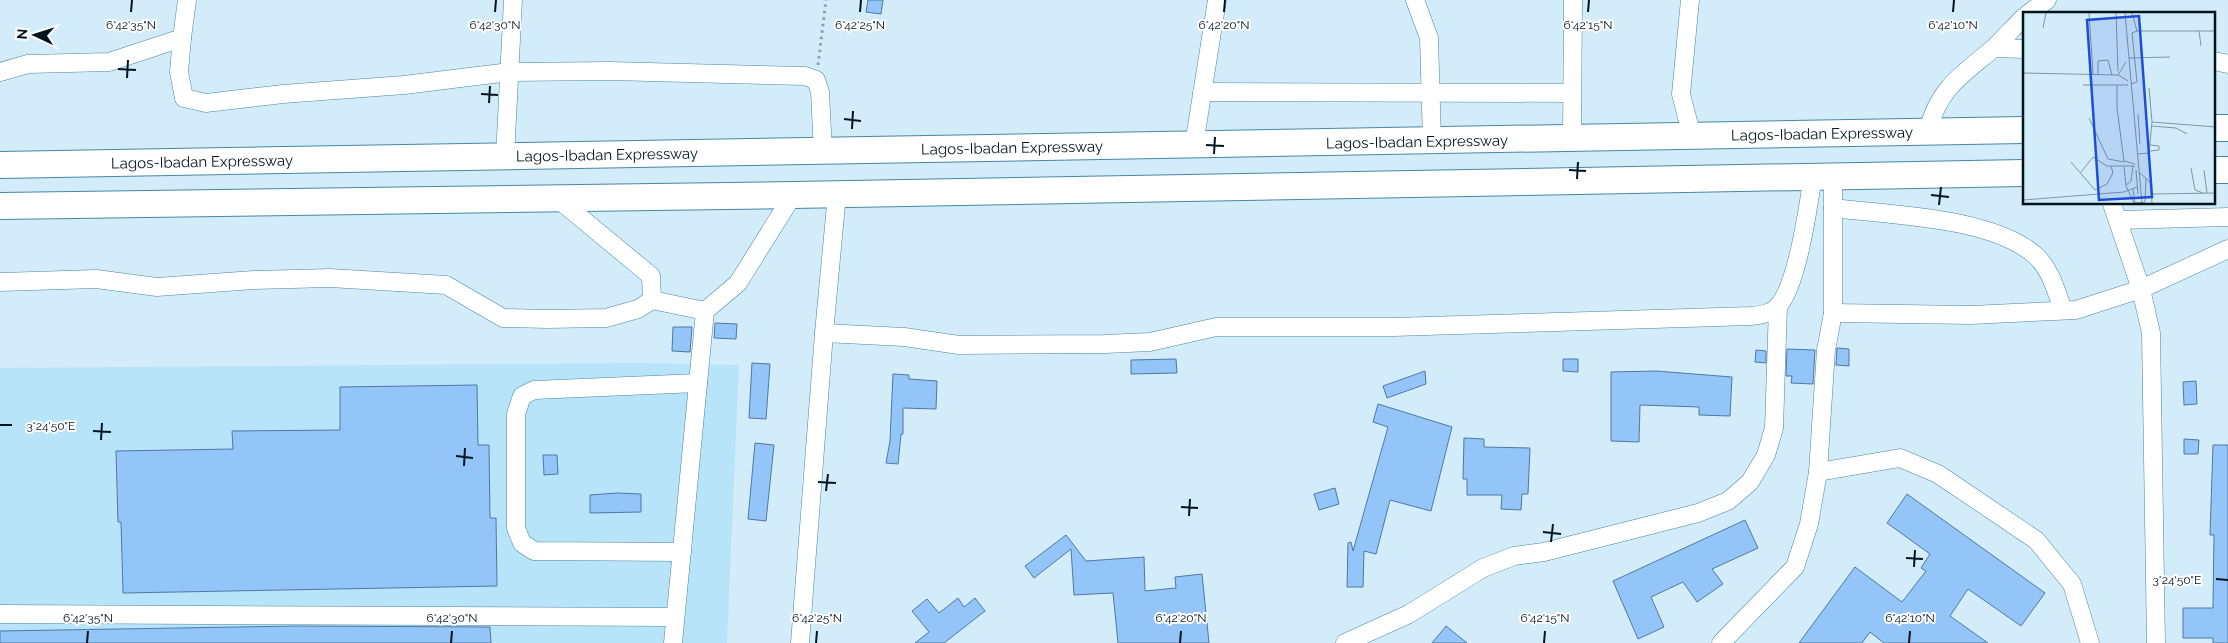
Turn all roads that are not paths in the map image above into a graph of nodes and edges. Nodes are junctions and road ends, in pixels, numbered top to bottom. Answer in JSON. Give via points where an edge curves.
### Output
{"nodes":[{"id":1,"x":186,"y":0,"type":"edge"},
{"id":2,"x":513,"y":0,"type":"edge"},
{"id":3,"x":1217,"y":0,"type":"edge"},
{"id":4,"x":1415,"y":0,"type":"edge"},
{"id":5,"x":1573,"y":0,"type":"edge"},
{"id":6,"x":1690,"y":0,"type":"edge"},
{"id":7,"x":2047,"y":0,"type":"edge"},
{"id":8,"x":2031,"y":12,"type":"edge"},
{"id":9,"x":2023,"y":18,"type":"edge"},
{"id":10,"x":182,"y":38,"type":"junction"},
{"id":11,"x":1994,"y":48,"type":"junction"},
{"id":12,"x":2023,"y":49,"type":"edge"},
{"id":13,"x":0,"y":72,"type":"edge"},
{"id":14,"x":510,"y":72,"type":"junction"},
{"id":15,"x":1202,"y":92,"type":"junction"},
{"id":16,"x":1431,"y":92,"type":"junction"},
{"id":17,"x":1572,"y":93,"type":"junction"},
{"id":18,"x":2023,"y":130,"type":"edge"},
{"id":19,"x":1928,"y":132,"type":"junction"},
{"id":20,"x":1692,"y":137,"type":"junction"},
{"id":21,"x":1572,"y":139,"type":"junction"},
{"id":22,"x":1432,"y":142,"type":"junction"},
{"id":23,"x":1194,"y":145,"type":"junction"},
{"id":24,"x":823,"y":152,"type":"junction"},
{"id":25,"x":505,"y":157,"type":"junction"},
{"id":26,"x":0,"y":165,"type":"edge"},
{"id":27,"x":2023,"y":173,"type":"edge"},
{"id":28,"x":1823,"y":176,"type":"junction"},
{"id":29,"x":838,"y":194,"type":"junction"},
{"id":30,"x":792,"y":195,"type":"junction"},
{"id":31,"x":558,"y":199,"type":"junction"},
{"id":32,"x":0,"y":206,"type":"edge"},
{"id":33,"x":1833,"y":208,"type":"junction"},
{"id":34,"x":2116,"y":212,"type":"edge"},
{"id":35,"x":2228,"y":217,"type":"edge"},
{"id":36,"x":2228,"y":249,"type":"edge"},
{"id":37,"x":0,"y":282,"type":"edge"},
{"id":38,"x":2141,"y":289,"type":"junction"},
{"id":39,"x":652,"y":300,"type":"junction"},
{"id":40,"x":1778,"y":306,"type":"junction"},
{"id":41,"x":2062,"y":310,"type":"junction"},
{"id":42,"x":705,"y":311,"type":"junction"},
{"id":43,"x":1833,"y":313,"type":"junction"},
{"id":44,"x":824,"y":333,"type":"junction"},
{"id":45,"x":698,"y":383,"type":"junction"},
{"id":46,"x":1818,"y":472,"type":"junction"},
{"id":47,"x":682,"y":552,"type":"junction"},
{"id":48,"x":0,"y":614,"type":"edge"},
{"id":49,"x":675,"y":617,"type":"junction"},
{"id":50,"x":673,"y":643,"type":"edge"},
{"id":51,"x":800,"y":643,"type":"edge"},
{"id":52,"x":1346,"y":643,"type":"edge"},
{"id":53,"x":1721,"y":643,"type":"edge"},
{"id":54,"x":2090,"y":643,"type":"edge"},
{"id":55,"x":2156,"y":643,"type":"edge"}],
"edges":[{"from":1,"to":10,"type":"street"},
{"from":2,"to":14,"type":"street"},
{"from":3,"to":15,"type":"street"},
{"from":4,"to":16,"type":"street","via":[[1429,38]]},
{"from":5,"to":17,"type":"street"},
{"from":6,"to":20,"type":"street","via":[[1681,94]]},
{"from":7,"to":8,"type":"street"},
{"from":9,"to":11,"type":"street"},
{"from":10,"to":13,"type":"street","via":[[109,62],[28,64]]},
{"from":10,"to":14,"type":"street","via":[[179,72],[184,98],[206,103]]},
{"from":11,"to":12,"type":"street"},
{"from":11,"to":19,"type":"street","via":[[1955,79],[1937,105]]},
{"from":14,"to":24,"type":"street","via":[[804,76],[816,80],[820,92]]},
{"from":14,"to":25,"type":"street"},
{"from":15,"to":16,"type":"street"},
{"from":15,"to":23,"type":"street"},
{"from":16,"to":17,"type":"street"},
{"from":16,"to":22,"type":"street"},
{"from":17,"to":21,"type":"street"},
{"from":18,"to":19,"type":"highway","name":"Lagos-Ibadan Expressway"},
{"from":19,"to":20,"type":"highway","name":"Lagos-Ibadan Expressway"},
{"from":20,"to":21,"type":"highway","name":"Lagos-Ibadan Expressway"},
{"from":21,"to":22,"type":"highway","name":"Lagos-Ibadan Expressway"},
{"from":22,"to":23,"type":"highway","name":"Lagos-Ibadan Expressway"},
{"from":23,"to":24,"type":"highway","name":"Lagos-Ibadan Expressway"},
{"from":24,"to":25,"type":"highway","name":"Lagos-Ibadan Expressway"},
{"from":25,"to":26,"type":"highway","name":"Lagos-Ibadan Expressway"},
{"from":27,"to":28,"type":"highway"},
{"from":28,"to":29,"type":"highway"},
{"from":28,"to":33,"type":"street"},
{"from":28,"to":40,"type":"street","via":[[1791,278]]},
{"from":29,"to":30,"type":"highway"},
{"from":29,"to":44,"type":"street"},
{"from":30,"to":31,"type":"highway"},
{"from":30,"to":42,"type":"street","via":[[738,283]]},
{"from":31,"to":32,"type":"highway"},
{"from":31,"to":39,"type":"street","via":[[651,276]]},
{"from":33,"to":41,"type":"street","via":[[1974,226],[2018,242],[2037,257],[2051,276]]},
{"from":33,"to":43,"type":"street"},
{"from":34,"to":35,"type":"street"},
{"from":34,"to":38,"type":"street"},
{"from":36,"to":38,"type":"street"},
{"from":37,"to":39,"type":"street","via":[[96,279],[157,287],[330,278],[446,285],[503,318],[606,318],[638,309]]},
{"from":38,"to":41,"type":"street","via":[[2076,310]]},
{"from":38,"to":55,"type":"street","via":[[2151,333]]},
{"from":39,"to":42,"type":"street"},
{"from":40,"to":44,"type":"street","via":[[1767,314],[1741,316],[1393,326],[1216,327],[1150,342],[1105,344],[959,345]]},
{"from":40,"to":52,"type":"street","via":[[1774,428],[1766,456],[1750,482],[1728,500],[1698,513],[1544,552],[1514,556],[1483,568],[1409,614]]},
{"from":41,"to":43,"type":"street","via":[[1971,315]]},
{"from":42,"to":45,"type":"street"},
{"from":43,"to":46,"type":"street","via":[[1826,350]]},
{"from":44,"to":51,"type":"street"},
{"from":45,"to":47,"type":"street"},
{"from":45,"to":47,"type":"street","via":[[534,390],[522,396],[516,414],[516,528],[522,543],[534,551]]},
{"from":46,"to":53,"type":"street","via":[[1809,524],[1795,567]]},
{"from":46,"to":54,"type":"street","via":[[1900,458],[1938,474],[2036,540],[2072,584]]},
{"from":47,"to":49,"type":"street"},
{"from":48,"to":49,"type":"street"},
{"from":49,"to":50,"type":"street"}]}
